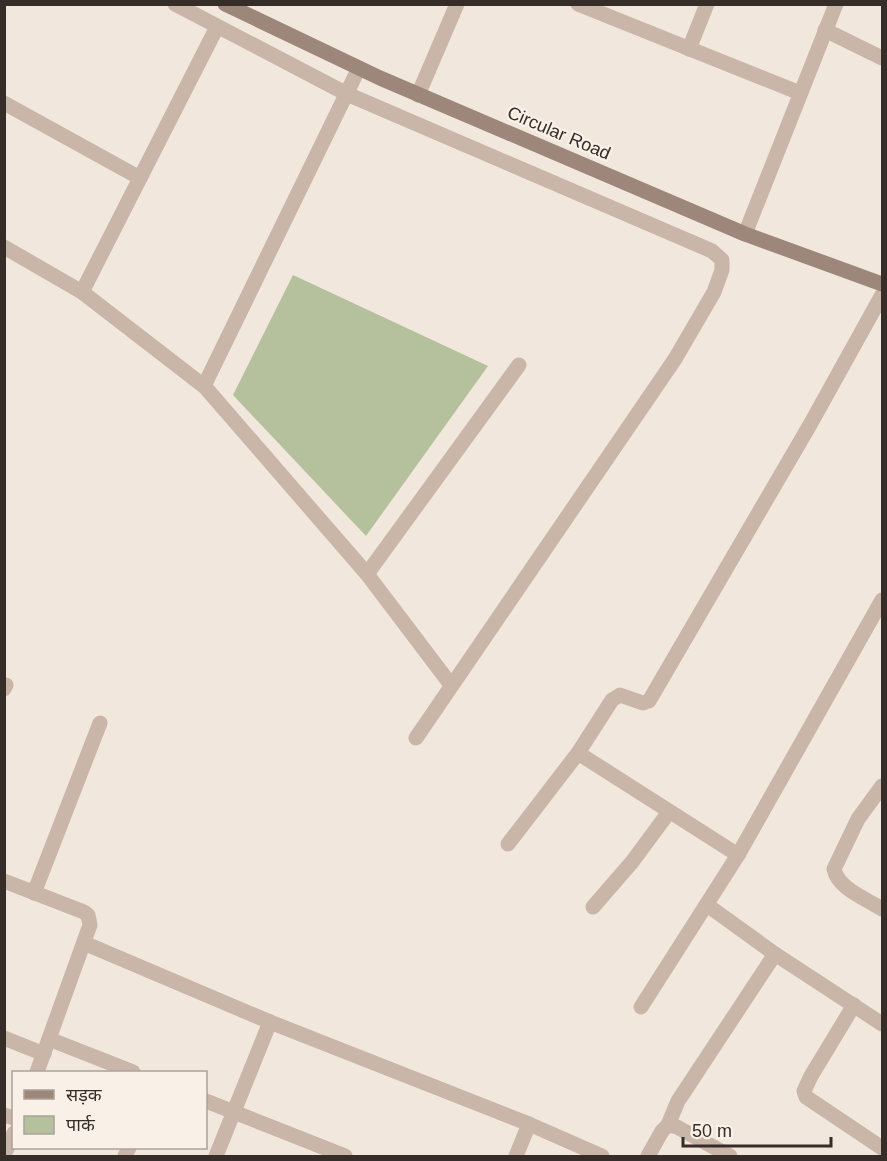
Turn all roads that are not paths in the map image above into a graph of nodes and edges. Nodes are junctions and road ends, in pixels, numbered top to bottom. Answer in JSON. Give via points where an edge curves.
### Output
{"nodes":[{"id":1,"x":175,"y":4,"type":"edge"},
{"id":2,"x":225,"y":4,"type":"edge"},
{"id":3,"x":457,"y":4,"type":"edge"},
{"id":4,"x":707,"y":4,"type":"edge"},
{"id":5,"x":836,"y":4,"type":"edge"},
{"id":6,"x":581,"y":5,"type":"edge"},
{"id":7,"x":217,"y":27,"type":"junction"},
{"id":8,"x":825,"y":30,"type":"junction"},
{"id":9,"x":689,"y":49,"type":"junction"},
{"id":10,"x":882,"y":58,"type":"edge"},
{"id":11,"x":359,"y":68,"type":"junction"},
{"id":12,"x":800,"y":93,"type":"junction"},
{"id":13,"x":347,"y":94,"type":"junction"},
{"id":14,"x":418,"y":95,"type":"junction"},
{"id":15,"x":4,"y":103,"type":"edge"},
{"id":16,"x":140,"y":178,"type":"junction"},
{"id":17,"x":745,"y":234,"type":"junction"},
{"id":18,"x":4,"y":247,"type":"edge"},
{"id":19,"x":882,"y":284,"type":"edge"},
{"id":20,"x":82,"y":292,"type":"junction"},
{"id":21,"x":882,"y":295,"type":"edge"},
{"id":22,"x":519,"y":365,"type":"dead end"},
{"id":23,"x":204,"y":386,"type":"junction"},
{"id":24,"x":367,"y":574,"type":"junction"},
{"id":25,"x":882,"y":600,"type":"edge"},
{"id":26,"x":451,"y":685,"type":"junction"},
{"id":27,"x":100,"y":723,"type":"dead end"},
{"id":28,"x":416,"y":738,"type":"dead end"},
{"id":29,"x":578,"y":753,"type":"junction"},
{"id":30,"x":882,"y":786,"type":"edge"},
{"id":31,"x":669,"y":812,"type":"junction"},
{"id":32,"x":508,"y":844,"type":"dead end"},
{"id":33,"x":738,"y":855,"type":"junction"},
{"id":34,"x":4,"y":881,"type":"edge"},
{"id":35,"x":34,"y":893,"type":"junction"},
{"id":36,"x":707,"y":905,"type":"junction"},
{"id":37,"x":593,"y":907,"type":"dead end"},
{"id":38,"x":882,"y":909,"type":"edge"},
{"id":39,"x":84,"y":943,"type":"junction"},
{"id":40,"x":775,"y":954,"type":"junction"},
{"id":41,"x":854,"y":1005,"type":"junction"},
{"id":42,"x":641,"y":1007,"type":"dead end"},
{"id":43,"x":270,"y":1022,"type":"junction"},
{"id":44,"x":882,"y":1024,"type":"edge"},
{"id":45,"x":4,"y":1038,"type":"edge"},
{"id":46,"x":49,"y":1039,"type":"junction"},
{"id":47,"x":44,"y":1054,"type":"junction"},
{"id":48,"x":37,"y":1071,"type":"edge"},
{"id":49,"x":130,"y":1071,"type":"edge"},
{"id":50,"x":207,"y":1101,"type":"edge"},
{"id":51,"x":234,"y":1112,"type":"junction"},
{"id":52,"x":529,"y":1124,"type":"junction"},
{"id":53,"x":668,"y":1125,"type":"junction"},
{"id":54,"x":12,"y":1138,"type":"edge"},
{"id":55,"x":882,"y":1148,"type":"edge"},
{"id":56,"x":5,"y":1156,"type":"edge"},
{"id":57,"x":216,"y":1156,"type":"edge"},
{"id":58,"x":345,"y":1156,"type":"edge"},
{"id":59,"x":516,"y":1156,"type":"edge"},
{"id":60,"x":602,"y":1156,"type":"edge"},
{"id":61,"x":648,"y":1156,"type":"edge"},
{"id":62,"x":730,"y":1156,"type":"edge"}],
"edges":[{"from":1,"to":7,"type":"street"},
{"from":2,"to":11,"type":"main road","name":"Circular Road"},
{"from":3,"to":14,"type":"street"},
{"from":4,"to":9,"type":"street"},
{"from":5,"to":8,"type":"street"},
{"from":6,"to":9,"type":"street"},
{"from":7,"to":13,"type":"street"},
{"from":7,"to":16,"type":"street"},
{"from":8,"to":10,"type":"street"},
{"from":8,"to":12,"type":"street"},
{"from":9,"to":12,"type":"street"},
{"from":11,"to":13,"type":"street"},
{"from":11,"to":14,"type":"main road","name":"Circular Road"},
{"from":12,"to":17,"type":"street"},
{"from":13,"to":23,"type":"street"},
{"from":13,"to":26,"type":"street","via":[[712,250],[723,265],[714,292],[647,402]]},
{"from":14,"to":17,"type":"main road","name":"Circular Road"},
{"from":15,"to":16,"type":"street"},
{"from":16,"to":20,"type":"street"},
{"from":17,"to":19,"type":"main road","name":"Circular Road"},
{"from":18,"to":20,"type":"street"},
{"from":20,"to":23,"type":"street"},
{"from":21,"to":29,"type":"street","via":[[649,701],[615,697]]},
{"from":22,"to":24,"type":"street"},
{"from":23,"to":24,"type":"street"},
{"from":24,"to":26,"type":"street"},
{"from":25,"to":33,"type":"street"},
{"from":26,"to":28,"type":"street"},
{"from":27,"to":35,"type":"street"},
{"from":29,"to":31,"type":"street"},
{"from":29,"to":32,"type":"street"},
{"from":30,"to":38,"type":"street","via":[[858,819],[834,869],[846,887]]},
{"from":31,"to":33,"type":"street"},
{"from":31,"to":37,"type":"street"},
{"from":33,"to":36,"type":"street"},
{"from":34,"to":35,"type":"street"},
{"from":35,"to":39,"type":"street","via":[[88,915],[90,925]]},
{"from":36,"to":40,"type":"street"},
{"from":36,"to":42,"type":"street"},
{"from":39,"to":43,"type":"street"},
{"from":39,"to":46,"type":"street"},
{"from":40,"to":41,"type":"street"},
{"from":40,"to":53,"type":"street","via":[[678,1101]]},
{"from":41,"to":44,"type":"street"},
{"from":41,"to":55,"type":"street","via":[[804,1091],[806,1097]]},
{"from":43,"to":51,"type":"street"},
{"from":43,"to":52,"type":"street"},
{"from":45,"to":47,"type":"street"},
{"from":46,"to":47,"type":"street"},
{"from":46,"to":49,"type":"street"},
{"from":47,"to":48,"type":"street"},
{"from":50,"to":51,"type":"street"},
{"from":51,"to":57,"type":"street"},
{"from":51,"to":58,"type":"street"},
{"from":52,"to":59,"type":"street"},
{"from":52,"to":60,"type":"street"},
{"from":53,"to":61,"type":"street"},
{"from":53,"to":62,"type":"street"},
{"from":54,"to":56,"type":"street"}]}
